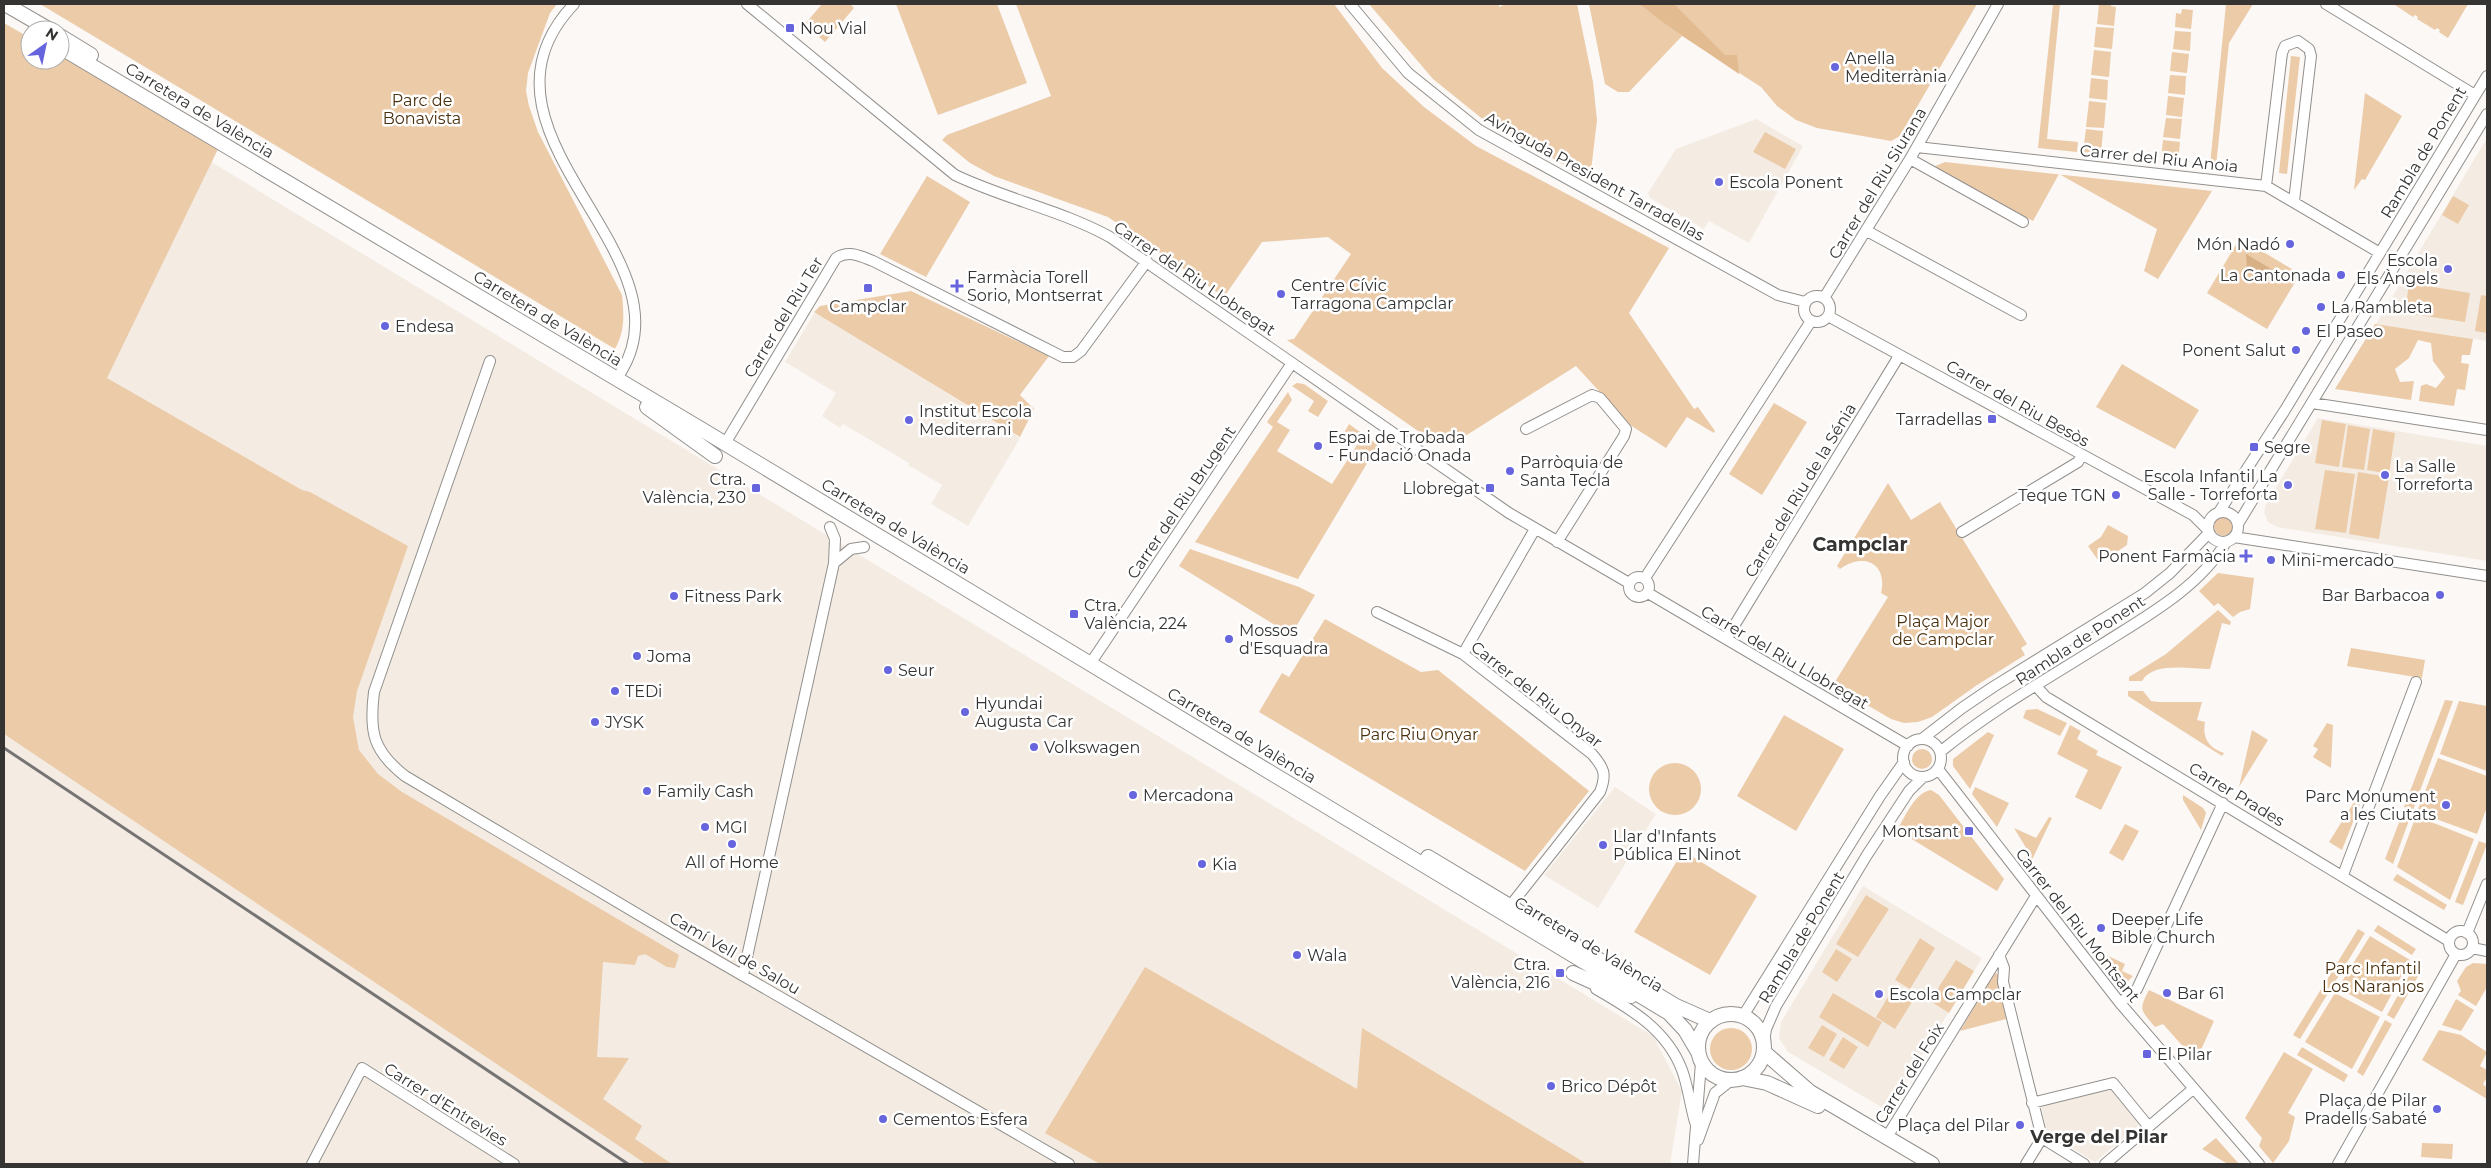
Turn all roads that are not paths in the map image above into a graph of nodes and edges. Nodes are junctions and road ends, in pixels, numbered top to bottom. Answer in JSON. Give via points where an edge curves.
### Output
{"nodes":[{"id":1,"x":5,"y":4,"type":"edge"},
{"id":2,"x":574,"y":4,"type":"edge"},
{"id":3,"x":747,"y":4,"type":"edge"},
{"id":4,"x":1350,"y":4,"type":"edge"},
{"id":5,"x":1998,"y":4,"type":"edge"},
{"id":6,"x":2326,"y":4,"type":"edge"},
{"id":7,"x":4,"y":13,"type":"edge"},
{"id":8,"x":33,"y":20,"type":"edge"},
{"id":9,"x":20,"y":23,"type":"edge"},
{"id":10,"x":70,"y":42,"type":"edge"},
{"id":11,"x":70,"y":53,"type":"edge"},
{"id":12,"x":2487,"y":76,"type":"edge"},
{"id":13,"x":2475,"y":95,"type":"junction"},
{"id":14,"x":2487,"y":114,"type":"edge"},
{"id":15,"x":1917,"y":147,"type":"junction"},
{"id":16,"x":1910,"y":159,"type":"junction"},
{"id":17,"x":2266,"y":186,"type":"junction"},
{"id":18,"x":2294,"y":201,"type":"junction"},
{"id":19,"x":2023,"y":222,"type":"dead end"},
{"id":20,"x":1866,"y":231,"type":"junction"},
{"id":21,"x":2383,"y":249,"type":"junction"},
{"id":22,"x":2402,"y":254,"type":"junction"},
{"id":23,"x":1147,"y":261,"type":"junction"},
{"id":24,"x":2374,"y":264,"type":"junction"},
{"id":25,"x":2390,"y":274,"type":"junction"},
{"id":26,"x":1824,"y":298,"type":"junction"},
{"id":27,"x":1805,"y":302,"type":"junction"},
{"id":28,"x":2021,"y":315,"type":"dead end"},
{"id":29,"x":1828,"y":316,"type":"junction"},
{"id":30,"x":1811,"y":321,"type":"junction"},
{"id":31,"x":1899,"y":356,"type":"junction"},
{"id":32,"x":585,"y":360,"type":"junction"},
{"id":33,"x":490,"y":361,"type":"dead end"},
{"id":34,"x":1292,"y":363,"type":"junction"},
{"id":35,"x":621,"y":372,"type":"junction"},
{"id":36,"x":2312,"y":403,"type":"junction"},
{"id":37,"x":1526,"y":428,"type":"dead end"},
{"id":38,"x":2487,"y":430,"type":"edge"},
{"id":39,"x":729,"y":438,"type":"junction"},
{"id":40,"x":2082,"y":455,"type":"junction"},
{"id":41,"x":715,"y":456,"type":"dead end"},
{"id":42,"x":2217,"y":513,"type":"junction"},
{"id":43,"x":2194,"y":515,"type":"junction"},
{"id":44,"x":830,"y":527,"type":"dead end"},
{"id":45,"x":1535,"y":530,"type":"junction"},
{"id":46,"x":2209,"y":531,"type":"junction"},
{"id":47,"x":1962,"y":532,"type":"dead end"},
{"id":48,"x":2234,"y":533,"type":"junction"},
{"id":49,"x":1557,"y":542,"type":"junction"},
{"id":50,"x":864,"y":547,"type":"dead end"},
{"id":51,"x":834,"y":563,"type":"junction"},
{"id":52,"x":2487,"y":576,"type":"edge"},
{"id":53,"x":1645,"y":578,"type":"junction"},
{"id":54,"x":1629,"y":583,"type":"junction"},
{"id":55,"x":1648,"y":593,"type":"junction"},
{"id":56,"x":1377,"y":612,"type":"dead end"},
{"id":57,"x":1726,"y":640,"type":"junction"},
{"id":58,"x":1464,"y":654,"type":"junction"},
{"id":59,"x":1094,"y":658,"type":"junction"},
{"id":60,"x":2416,"y":682,"type":"dead end"},
{"id":61,"x":2036,"y":686,"type":"junction"},
{"id":62,"x":1922,"y":740,"type":"junction"},
{"id":63,"x":1908,"y":746,"type":"junction"},
{"id":64,"x":1940,"y":752,"type":"junction"},
{"id":65,"x":1904,"y":762,"type":"junction"},
{"id":66,"x":1938,"y":769,"type":"junction"},
{"id":67,"x":1923,"y":777,"type":"junction"},
{"id":68,"x":2223,"y":803,"type":"junction"},
{"id":69,"x":2343,"y":876,"type":"junction"},
{"id":70,"x":2487,"y":884,"type":"edge"},
{"id":71,"x":2036,"y":896,"type":"junction"},
{"id":72,"x":1510,"y":906,"type":"junction"},
{"id":73,"x":2467,"y":933,"type":"junction"},
{"id":74,"x":2449,"y":941,"type":"junction"},
{"id":75,"x":2472,"y":948,"type":"junction"},
{"id":76,"x":2487,"y":951,"type":"edge"},
{"id":77,"x":2456,"y":954,"type":"junction"},
{"id":78,"x":1999,"y":955,"type":"junction"},
{"id":79,"x":1573,"y":973,"type":"joint"},
{"id":80,"x":743,"y":975,"type":"junction"},
{"id":81,"x":1642,"y":996,"type":"junction"},
{"id":82,"x":2120,"y":1003,"type":"junction"},
{"id":83,"x":1743,"y":1016,"type":"junction"},
{"id":84,"x":1710,"y":1021,"type":"junction"},
{"id":85,"x":1764,"y":1047,"type":"junction"},
{"id":86,"x":1700,"y":1058,"type":"junction"},
{"id":87,"x":1736,"y":1079,"type":"junction"},
{"id":88,"x":2193,"y":1089,"type":"junction"},
{"id":89,"x":2032,"y":1102,"type":"junction"},
{"id":90,"x":1695,"y":1122,"type":"junction"},
{"id":91,"x":2149,"y":1127,"type":"junction"},
{"id":92,"x":1887,"y":1137,"type":"junction"},
{"id":93,"x":2042,"y":1138,"type":"junction"},
{"id":94,"x":1696,"y":1146,"type":"junction"},
{"id":95,"x":312,"y":1164,"type":"edge"},
{"id":96,"x":514,"y":1164,"type":"edge"},
{"id":97,"x":1068,"y":1164,"type":"edge"},
{"id":98,"x":1693,"y":1164,"type":"edge"},
{"id":99,"x":1916,"y":1164,"type":"edge"},
{"id":100,"x":1932,"y":1164,"type":"edge"},
{"id":101,"x":2026,"y":1164,"type":"edge"},
{"id":102,"x":2084,"y":1164,"type":"edge"},
{"id":103,"x":2105,"y":1164,"type":"edge"},
{"id":104,"x":2259,"y":1164,"type":"edge"},
{"id":105,"x":2338,"y":1164,"type":"edge"}],
"edges":[{"from":1,"to":8,"type":"main road"},
{"from":2,"to":35,"type":"street","via":[[549,36],[544,52],[540,96],[557,150],[625,273],[634,298],[636,332],[632,351]]},
{"from":3,"to":23,"type":"street","name":"Carrer del Riu Llobregat","via":[[955,175],[1081,221]]},
{"from":4,"to":27,"type":"street","name":"Avinguda President Tarradellas","via":[[1408,73],[1480,130],[1778,295]]},
{"from":5,"to":15,"type":"street","name":"Carrer del Riu Siurana"},
{"from":6,"to":13,"type":"street"},
{"from":7,"to":9,"type":"main road"},
{"from":10,"to":35,"type":"main road","name":"Carretera de València"},
{"from":11,"to":32,"type":"main road","name":"Carretera de València"},
{"from":12,"to":13,"type":"street","name":"Rambla de Ponent"},
{"from":13,"to":21,"type":"street","name":"Rambla de Ponent"},
{"from":14,"to":22,"type":"street","name":"Rambla de Ponent"},
{"from":15,"to":16,"type":"street","name":"Carrer del Riu Siurana"},
{"from":15,"to":17,"type":"street","name":"Carrer del Riu Anoia"},
{"from":16,"to":19,"type":"street"},
{"from":16,"to":20,"type":"street","name":"Carrer del Riu Siurana"},
{"from":17,"to":18,"type":"street","name":"Carrer del Riu Anoia"},
{"from":17,"to":18,"type":"street","via":[[2282,53],[2285,46],[2298,41],[2309,49],[2311,56]]},
{"from":18,"to":21,"type":"street","name":"Carrer del Riu Anoia"},
{"from":20,"to":26,"type":"street","name":"Carrer del Riu Siurana"},
{"from":20,"to":28,"type":"street"},
{"from":21,"to":22,"type":"street","name":"Rambla de Ponent","via":[[2396,246]]},
{"from":21,"to":24,"type":"street","name":"Rambla de Ponent"},
{"from":22,"to":25,"type":"street","name":"Rambla de Ponent"},
{"from":23,"to":34,"type":"street","name":"Carrer del Riu Llobregat"},
{"from":23,"to":39,"type":"street","name":"Carrer del Riu Ter","via":[[1081,351],[1073,357],[1063,357],[874,261],[851,253],[842,254],[836,258]]},
{"from":24,"to":25,"type":"street"},
{"from":24,"to":42,"type":"street","name":"Rambla de Ponent"},
{"from":25,"to":36,"type":"street","name":"Rambla de Ponent"},
{"from":26,"to":27,"type":"street","via":[[1812,296]]},
{"from":26,"to":29,"type":"street","via":[[1830,306]]},
{"from":27,"to":30,"type":"street","via":[[1805,314]]},
{"from":29,"to":30,"type":"street","via":[[1822,321]]},
{"from":29,"to":31,"type":"street","name":"Carrer del Riu Besòs"},
{"from":30,"to":53,"type":"street"},
{"from":31,"to":40,"type":"street","name":"Carrer del Riu Besòs"},
{"from":31,"to":57,"type":"street","name":"Carrer del Riu de la Sénia"},
{"from":32,"to":41,"type":"main road"},
{"from":32,"to":81,"type":"main road","name":"Carretera de València"},
{"from":33,"to":80,"type":"street","name":"Camí Vell de Salou","via":[[374,692],[371,716],[378,750],[405,776]]},
{"from":34,"to":45,"type":"street","name":"Carrer del Riu Llobregat"},
{"from":34,"to":59,"type":"street","name":"Carrer del Riu Brugent"},
{"from":35,"to":39,"type":"main road","name":"Carretera de València"},
{"from":36,"to":38,"type":"street"},
{"from":36,"to":48,"type":"street","name":"Rambla de Ponent"},
{"from":37,"to":49,"type":"street","via":[[1592,395],[1600,398],[1626,430]]},
{"from":39,"to":59,"type":"main road","name":"Carretera de València"},
{"from":40,"to":43,"type":"street","name":"Carrer del Riu Besòs"},
{"from":40,"to":47,"type":"street","via":[[2078,462]]},
{"from":42,"to":43,"type":"street"},
{"from":42,"to":46,"type":"street","via":[[2208,524]]},
{"from":42,"to":48,"type":"street","via":[[2231,514]]},
{"from":43,"to":46,"type":"street","name":"Carrer del Riu Besòs"},
{"from":44,"to":51,"type":"street","via":[[835,539]]},
{"from":45,"to":49,"type":"street","name":"Carrer del Riu Llobregat"},
{"from":45,"to":58,"type":"street"},
{"from":46,"to":48,"type":"street","via":[[2214,540]]},
{"from":46,"to":62,"type":"street","name":"Rambla de Ponent","via":[[2170,573],[2145,593],[1993,687]]},
{"from":48,"to":52,"type":"street","via":[[2254,539]]},
{"from":48,"to":61,"type":"street","name":"Rambla de Ponent","via":[[2214,559],[2177,595]]},
{"from":49,"to":54,"type":"street","name":"Carrer del Riu Llobregat"},
{"from":50,"to":51,"type":"street","via":[[851,549]]},
{"from":51,"to":80,"type":"street"},
{"from":53,"to":54,"type":"street","via":[[1636,576]]},
{"from":53,"to":55,"type":"street","via":[[1650,585]]},
{"from":54,"to":55,"type":"street","via":[[1632,595],[1640,597]]},
{"from":55,"to":57,"type":"street","name":"Carrer del Riu Llobregat"},
{"from":56,"to":58,"type":"street","name":"Carrer del Riu Onyar"},
{"from":57,"to":63,"type":"street","name":"Carrer del Riu Llobregat"},
{"from":58,"to":72,"type":"street","name":"Carrer del Riu Onyar","via":[[1592,754],[1606,775],[1600,792]]},
{"from":59,"to":72,"type":"main road","name":"Carretera de València"},
{"from":60,"to":69,"type":"street"},
{"from":61,"to":64,"type":"street","name":"Rambla de Ponent","via":[[1979,721]]},
{"from":61,"to":68,"type":"street","name":"Carrer Prades","via":[[2046,697]]},
{"from":62,"to":63,"type":"street"},
{"from":62,"to":64,"type":"street","via":[[1936,745]]},
{"from":63,"to":65,"type":"street"},
{"from":64,"to":66,"type":"street"},
{"from":65,"to":67,"type":"street","via":[[1911,773]]},
{"from":65,"to":83,"type":"street","name":"Rambla de Ponent"},
{"from":66,"to":67,"type":"street"},
{"from":66,"to":71,"type":"street","name":"Carrer del Riu Montsant"},
{"from":67,"to":85,"type":"street","name":"Rambla de Ponent","via":[[1909,791],[1867,855],[1776,1006],[1766,1029]]},
{"from":68,"to":69,"type":"street","name":"Carrer Prades"},
{"from":68,"to":82,"type":"street","via":[[2137,989]]},
{"from":69,"to":74,"type":"street","name":"Carrer Prades"},
{"from":70,"to":73,"type":"street"},
{"from":71,"to":78,"type":"street","name":"Carrer del Foix"},
{"from":71,"to":82,"type":"street","name":"Carrer del Riu Montsant"},
{"from":72,"to":84,"type":"main road","name":"Carretera de València","via":[[1676,1006]]},
{"from":73,"to":74,"type":"street","via":[[2457,932]]},
{"from":73,"to":75,"type":"street","via":[[2472,939]]},
{"from":74,"to":77,"type":"street"},
{"from":75,"to":76,"type":"street"},
{"from":75,"to":77,"type":"street","via":[[2465,954]]},
{"from":77,"to":105,"type":"street"},
{"from":78,"to":89,"type":"street"},
{"from":78,"to":92,"type":"street","name":"Carrer del Foix"},
{"from":79,"to":81,"type":"main road","via":[[1608,989]]},
{"from":79,"to":90,"type":"street","name":"Carretera de València","via":[[1644,1019],[1665,1039],[1682,1068]]},
{"from":80,"to":97,"type":"street","name":"Camí Vell de Salou"},
{"from":81,"to":86,"type":"main road","name":"Carretera de València","via":[[1669,1013],[1685,1030]]},
{"from":82,"to":88,"type":"street","name":"Carrer del Riu Montsant"},
{"from":83,"to":84,"type":"main road","via":[[1731,1014]]},
{"from":83,"to":85,"type":"main road","via":[[1754,1024]]},
{"from":84,"to":86,"type":"main road","via":[[1701,1033]]},
{"from":85,"to":87,"type":"main road","via":[[1757,1069]]},
{"from":85,"to":92,"type":"main road","via":[[1810,1092]]},
{"from":86,"to":87,"type":"main road","via":[[1712,1074]]},
{"from":86,"to":90,"type":"street"},
{"from":87,"to":94,"type":"street","via":[[1716,1093]]},
{"from":87,"to":99,"type":"main road","via":[[1767,1083],[1809,1101]]},
{"from":88,"to":91,"type":"street"},
{"from":88,"to":104,"type":"street","name":"Carrer del Riu Montsant"},
{"from":89,"to":91,"type":"street","via":[[2113,1083]]},
{"from":89,"to":93,"type":"street"},
{"from":90,"to":94,"type":"street"},
{"from":91,"to":103,"type":"street"},
{"from":92,"to":100,"type":"main road"},
{"from":93,"to":101,"type":"street"},
{"from":93,"to":102,"type":"street"},
{"from":94,"to":98,"type":"street"},
{"from":95,"to":96,"type":"street","name":"Carrer d'Entrevies","via":[[362,1068]]}]}
